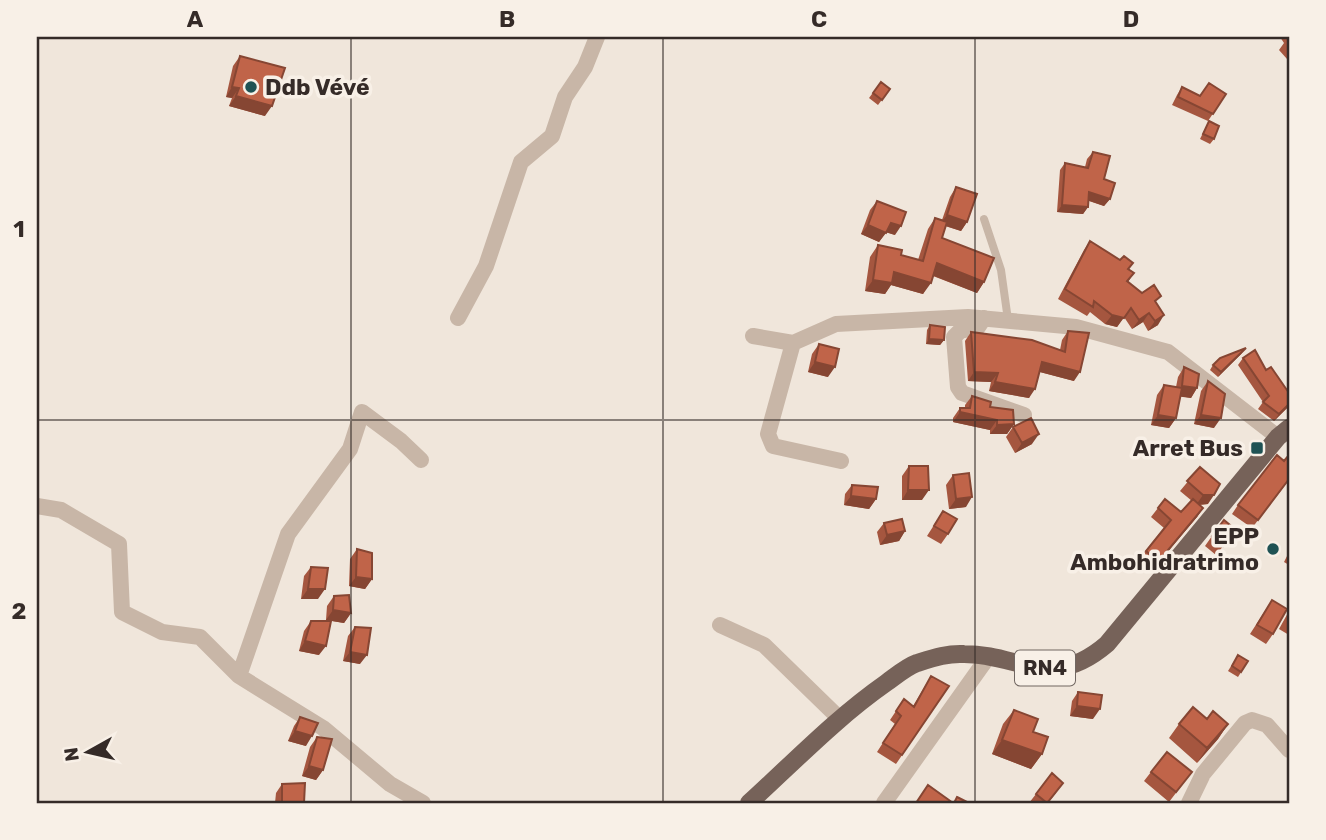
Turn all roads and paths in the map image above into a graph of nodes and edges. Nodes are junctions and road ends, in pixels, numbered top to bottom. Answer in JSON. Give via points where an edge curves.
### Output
{"nodes":[{"id":1,"x":597,"y":37,"type":"edge"},
{"id":2,"x":985,"y":219,"type":"dead end"},
{"id":3,"x":458,"y":318,"type":"dead end"},
{"id":4,"x":984,"y":318,"type":"junction"},
{"id":5,"x":1008,"y":320,"type":"junction"},
{"id":6,"x":752,"y":336,"type":"dead end"},
{"id":7,"x":793,"y":343,"type":"junction"},
{"id":8,"x":1024,"y":415,"type":"dead end"},
{"id":9,"x":1284,"y":433,"type":"edge"},
{"id":10,"x":421,"y":460,"type":"dead end"},
{"id":11,"x":841,"y":461,"type":"dead end"},
{"id":12,"x":37,"y":506,"type":"edge"},
{"id":13,"x":720,"y":625,"type":"dead end"},
{"id":14,"x":988,"y":657,"type":"junction"},
{"id":15,"x":239,"y":676,"type":"junction"},
{"id":16,"x":839,"y":718,"type":"junction"},
{"id":17,"x":1289,"y":750,"type":"edge"},
{"id":18,"x":423,"y":803,"type":"edge"},
{"id":19,"x":749,"y":803,"type":"edge"},
{"id":20,"x":884,"y":803,"type":"edge"},
{"id":21,"x":1189,"y":803,"type":"edge"}],
"edges":[{"from":1,"to":3,"type":"street","via":[[585,67],[565,97],[552,136],[521,162],[486,266]]},
{"from":2,"to":5,"type":"lane","via":[[1001,270]]},
{"from":4,"to":5,"type":"street"},
{"from":4,"to":7,"type":"street","via":[[836,324]]},
{"from":4,"to":8,"type":"street","via":[[978,327],[954,337],[958,387],[962,393]]},
{"from":5,"to":9,"type":"street","via":[[1076,327],[1168,352]]},
{"from":6,"to":7,"type":"street"},
{"from":7,"to":11,"type":"street","via":[[768,434],[773,446]]},
{"from":9,"to":14,"type":"main road","number":"RN4","via":[[1093,656],[1041,668]]},
{"from":10,"to":15,"type":"street","via":[[362,412],[350,449],[288,534]]},
{"from":12,"to":15,"type":"street","via":[[61,510],[119,544],[122,612],[162,632],[200,637]]},
{"from":13,"to":16,"type":"street","via":[[764,645]]},
{"from":14,"to":16,"type":"main road","number":"RN4","via":[[943,655],[913,664]]},
{"from":14,"to":20,"type":"street"},
{"from":15,"to":18,"type":"street","via":[[323,728],[390,784]]},
{"from":16,"to":19,"type":"main road","number":"RN4"},
{"from":17,"to":21,"type":"street","via":[[1267,725],[1252,720],[1245,723],[1203,774]]}]}
